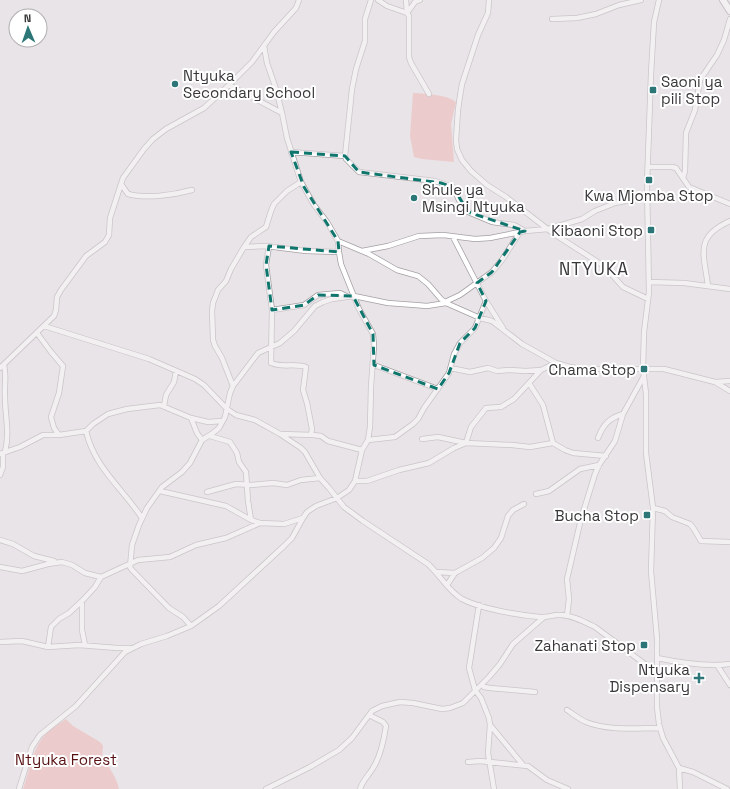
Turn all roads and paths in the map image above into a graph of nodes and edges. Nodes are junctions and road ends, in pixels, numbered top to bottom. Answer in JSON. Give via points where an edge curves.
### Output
{"nodes":[{"id":1,"x":300,"y":0,"type":"edge"},
{"id":2,"x":371,"y":0,"type":"edge"},
{"id":3,"x":378,"y":0,"type":"edge"},
{"id":4,"x":406,"y":0,"type":"edge"},
{"id":5,"x":420,"y":0,"type":"edge"},
{"id":6,"x":489,"y":0,"type":"edge"},
{"id":7,"x":641,"y":0,"type":"edge"},
{"id":8,"x":659,"y":0,"type":"edge"},
{"id":9,"x":723,"y":0,"type":"edge"},
{"id":10,"x":730,"y":11,"type":"edge"},
{"id":11,"x":407,"y":13,"type":"junction"},
{"id":12,"x":552,"y":19,"type":"dead end"},
{"id":13,"x":730,"y":19,"type":"edge"},
{"id":14,"x":264,"y":46,"type":"junction"},
{"id":15,"x":229,"y":85,"type":"junction"},
{"id":16,"x":428,"y":94,"type":"dead end"},
{"id":17,"x":282,"y":113,"type":"junction"},
{"id":18,"x":291,"y":152,"type":"junction"},
{"id":19,"x":345,"y":156,"type":"junction"},
{"id":20,"x":648,"y":167,"type":"junction"},
{"id":21,"x":683,"y":178,"type":"junction"},
{"id":22,"x":301,"y":182,"type":"junction"},
{"id":23,"x":121,"y":184,"type":"junction"},
{"id":24,"x":192,"y":190,"type":"dead end"},
{"id":25,"x":647,"y":197,"type":"junction"},
{"id":26,"x":730,"y":204,"type":"edge"},
{"id":27,"x":730,"y":221,"type":"edge"},
{"id":28,"x":548,"y":229,"type":"junction"},
{"id":29,"x":522,"y":232,"type":"junction"},
{"id":30,"x":453,"y":236,"type":"junction"},
{"id":31,"x":338,"y":241,"type":"junction"},
{"id":32,"x":269,"y":246,"type":"junction"},
{"id":33,"x":244,"y":247,"type":"junction"},
{"id":34,"x":362,"y":251,"type":"junction"},
{"id":35,"x":339,"y":252,"type":"junction"},
{"id":36,"x":649,"y":282,"type":"junction"},
{"id":37,"x":477,"y":283,"type":"junction"},
{"id":38,"x":708,"y":286,"type":"junction"},
{"id":39,"x":730,"y":289,"type":"edge"},
{"id":40,"x":347,"y":296,"type":"junction"},
{"id":41,"x":354,"y":296,"type":"junction"},
{"id":42,"x":648,"y":299,"type":"junction"},
{"id":43,"x":445,"y":302,"type":"junction"},
{"id":44,"x":486,"y":302,"type":"junction"},
{"id":45,"x":272,"y":310,"type":"junction"},
{"id":46,"x":480,"y":318,"type":"junction"},
{"id":47,"x":44,"y":326,"type":"junction"},
{"id":48,"x":505,"y":332,"type":"junction"},
{"id":49,"x":37,"y":333,"type":"junction"},
{"id":50,"x":271,"y":347,"type":"junction"},
{"id":51,"x":556,"y":363,"type":"junction"},
{"id":52,"x":374,"y":365,"type":"junction"},
{"id":53,"x":2,"y":367,"type":"edge"},
{"id":54,"x":450,"y":368,"type":"junction"},
{"id":55,"x":643,"y":368,"type":"junction"},
{"id":56,"x":541,"y":370,"type":"junction"},
{"id":57,"x":176,"y":371,"type":"junction"},
{"id":58,"x":644,"y":375,"type":"junction"},
{"id":59,"x":730,"y":381,"type":"edge"},
{"id":60,"x":715,"y":382,"type":"junction"},
{"id":61,"x":529,"y":383,"type":"junction"},
{"id":62,"x":233,"y":386,"type":"junction"},
{"id":63,"x":438,"y":389,"type":"junction"},
{"id":64,"x":730,"y":391,"type":"edge"},
{"id":65,"x":164,"y":406,"type":"junction"},
{"id":66,"x":227,"y":409,"type":"junction"},
{"id":67,"x":623,"y":414,"type":"junction"},
{"id":68,"x":191,"y":418,"type":"junction"},
{"id":69,"x":222,"y":421,"type":"junction"},
{"id":70,"x":86,"y":431,"type":"junction"},
{"id":71,"x":280,"y":434,"type":"junction"},
{"id":72,"x":59,"y":435,"type":"junction"},
{"id":73,"x":311,"y":435,"type":"junction"},
{"id":74,"x":210,"y":436,"type":"junction"},
{"id":75,"x":598,"y":438,"type":"dead end"},
{"id":76,"x":422,"y":439,"type":"dead end"},
{"id":77,"x":202,"y":440,"type":"junction"},
{"id":78,"x":368,"y":440,"type":"junction"},
{"id":79,"x":466,"y":443,"type":"junction"},
{"id":80,"x":554,"y":443,"type":"junction"},
{"id":81,"x":362,"y":450,"type":"junction"},
{"id":82,"x":3,"y":453,"type":"edge"},
{"id":83,"x":606,"y":456,"type":"junction"},
{"id":84,"x":599,"y":465,"type":"junction"},
{"id":85,"x":0,"y":475,"type":"edge"},
{"id":86,"x":320,"y":478,"type":"junction"},
{"id":87,"x":355,"y":481,"type":"junction"},
{"id":88,"x":248,"y":485,"type":"junction"},
{"id":89,"x":160,"y":490,"type":"junction"},
{"id":90,"x":207,"y":492,"type":"dead end"},
{"id":91,"x":536,"y":494,"type":"dead end"},
{"id":92,"x":337,"y":498,"type":"junction"},
{"id":93,"x":524,"y":504,"type":"dead end"},
{"id":94,"x":653,"y":508,"type":"junction"},
{"id":95,"x":142,"y":518,"type":"junction"},
{"id":96,"x":303,"y":518,"type":"junction"},
{"id":97,"x":252,"y":520,"type":"junction"},
{"id":98,"x":260,"y":523,"type":"junction"},
{"id":99,"x":0,"y":540,"type":"edge"},
{"id":100,"x":730,"y":542,"type":"edge"},
{"id":101,"x":57,"y":562,"type":"junction"},
{"id":102,"x":131,"y":564,"type":"junction"},
{"id":103,"x":0,"y":567,"type":"edge"},
{"id":104,"x":436,"y":572,"type":"junction"},
{"id":105,"x":455,"y":573,"type":"junction"},
{"id":106,"x":101,"y":576,"type":"junction"},
{"id":107,"x":447,"y":585,"type":"junction"},
{"id":108,"x":82,"y":600,"type":"junction"},
{"id":109,"x":479,"y":605,"type":"junction"},
{"id":110,"x":567,"y":616,"type":"junction"},
{"id":111,"x":544,"y":617,"type":"junction"},
{"id":112,"x":191,"y":626,"type":"junction"},
{"id":113,"x":0,"y":642,"type":"edge"},
{"id":114,"x":84,"y":645,"type":"junction"},
{"id":115,"x":48,"y":647,"type":"junction"},
{"id":116,"x":132,"y":648,"type":"junction"},
{"id":117,"x":657,"y":658,"type":"junction"},
{"id":118,"x":730,"y":664,"type":"edge"},
{"id":119,"x":717,"y":665,"type":"junction"},
{"id":120,"x":657,"y":673,"type":"junction"},
{"id":121,"x":482,"y":684,"type":"junction"},
{"id":122,"x":730,"y":685,"type":"edge"},
{"id":123,"x":475,"y":690,"type":"junction"},
{"id":124,"x":535,"y":692,"type":"dead end"},
{"id":125,"x":567,"y":710,"type":"dead end"},
{"id":126,"x":369,"y":715,"type":"junction"},
{"id":127,"x":490,"y":725,"type":"junction"},
{"id":128,"x":660,"y":728,"type":"junction"},
{"id":129,"x":468,"y":762,"type":"dead end"},
{"id":130,"x":489,"y":762,"type":"junction"},
{"id":131,"x":523,"y":765,"type":"junction"},
{"id":132,"x":679,"y":768,"type":"junction"},
{"id":133,"x":19,"y":789,"type":"edge"},
{"id":134,"x":266,"y":789,"type":"edge"},
{"id":135,"x":360,"y":789,"type":"edge"},
{"id":136,"x":494,"y":789,"type":"edge"},
{"id":137,"x":568,"y":789,"type":"edge"},
{"id":138,"x":680,"y":789,"type":"edge"},
{"id":139,"x":727,"y":789,"type":"edge"}],
"edges":[{"from":1,"to":14,"type":"street"},
{"from":2,"to":19,"type":"street","via":[[352,89]]},
{"from":3,"to":11,"type":"street"},
{"from":4,"to":11,"type":"street"},
{"from":5,"to":11,"type":"street","via":[[415,2]]},
{"from":6,"to":28,"type":"street","via":[[488,13],[462,84],[457,149],[467,166],[482,181]]},
{"from":7,"to":12,"type":"street","via":[[596,14]]},
{"from":8,"to":20,"type":"street","via":[[653,30]]},
{"from":9,"to":10,"type":"street"},
{"from":11,"to":16,"type":"street","via":[[410,63]]},
{"from":13,"to":21,"type":"street","via":[[717,55],[700,80],[695,110],[686,133]]},
{"from":14,"to":15,"type":"street"},
{"from":14,"to":17,"type":"street"},
{"from":15,"to":17,"type":"street"},
{"from":15,"to":23,"type":"street","via":[[204,108],[153,139],[132,164]]},
{"from":17,"to":18,"type":"street"},
{"from":18,"to":19,"type":"street"},
{"from":18,"to":22,"type":"street"},
{"from":19,"to":29,"type":"street","via":[[359,172],[435,181],[453,187],[468,212],[492,222],[514,225]]},
{"from":20,"to":21,"type":"street","via":[[676,168]]},
{"from":20,"to":25,"type":"street"},
{"from":21,"to":26,"type":"street","via":[[689,187]]},
{"from":22,"to":31,"type":"street"},
{"from":22,"to":33,"type":"street","via":[[274,204],[266,227],[251,237]]},
{"from":23,"to":24,"type":"street","via":[[128,194],[135,195],[171,194]]},
{"from":23,"to":47,"type":"street","via":[[110,218],[108,239],[86,256],[58,295],[56,313]]},
{"from":25,"to":28,"type":"street","via":[[615,203],[594,210],[582,219]]},
{"from":25,"to":36,"type":"street"},
{"from":27,"to":38,"type":"street","via":[[708,236],[704,245]]},
{"from":28,"to":29,"type":"street"},
{"from":28,"to":42,"type":"street","via":[[604,266],[623,287]]},
{"from":29,"to":30,"type":"street","via":[[475,239]]},
{"from":29,"to":37,"type":"street","via":[[492,272]]},
{"from":30,"to":34,"type":"street","via":[[419,236]]},
{"from":30,"to":37,"type":"street"},
{"from":31,"to":34,"type":"street"},
{"from":31,"to":35,"type":"street"},
{"from":32,"to":33,"type":"street"},
{"from":32,"to":35,"type":"street","via":[[313,252]]},
{"from":32,"to":45,"type":"street","via":[[266,266]]},
{"from":33,"to":62,"type":"street","via":[[226,281],[218,290],[212,311],[213,340]]},
{"from":34,"to":43,"type":"street","via":[[396,270],[418,276]]},
{"from":35,"to":41,"type":"street"},
{"from":36,"to":38,"type":"street"},
{"from":36,"to":42,"type":"street"},
{"from":37,"to":43,"type":"street"},
{"from":37,"to":44,"type":"street"},
{"from":38,"to":39,"type":"street"},
{"from":40,"to":41,"type":"street"},
{"from":40,"to":45,"type":"street","via":[[340,293],[318,295],[304,305]]},
{"from":40,"to":50,"type":"street","via":[[319,304],[294,331]]},
{"from":41,"to":43,"type":"street","via":[[388,303],[427,306]]},
{"from":41,"to":52,"type":"street","via":[[373,334]]},
{"from":42,"to":55,"type":"street"},
{"from":43,"to":46,"type":"street"},
{"from":44,"to":46,"type":"street"},
{"from":44,"to":48,"type":"street"},
{"from":45,"to":50,"type":"street"},
{"from":46,"to":48,"type":"street","via":[[492,321]]},
{"from":46,"to":54,"type":"street","via":[[475,328],[460,343]]},
{"from":47,"to":49,"type":"street"},
{"from":47,"to":57,"type":"street","via":[[114,347]]},
{"from":48,"to":51,"type":"street"},
{"from":49,"to":53,"type":"street"},
{"from":49,"to":72,"type":"street","via":[[63,366],[59,393],[51,417]]},
{"from":50,"to":62,"type":"street","via":[[254,356]]},
{"from":50,"to":73,"type":"street","via":[[272,363],[278,366],[306,367],[303,390],[312,429]]},
{"from":51,"to":55,"type":"street","via":[[583,369]]},
{"from":51,"to":56,"type":"street"},
{"from":52,"to":63,"type":"street"},
{"from":52,"to":78,"type":"street"},
{"from":53,"to":82,"type":"street","via":[[6,379],[8,440]]},
{"from":54,"to":56,"type":"street","via":[[470,372],[488,368],[497,371]]},
{"from":54,"to":63,"type":"street"},
{"from":55,"to":58,"type":"street"},
{"from":55,"to":60,"type":"street","via":[[664,369]]},
{"from":56,"to":61,"type":"street"},
{"from":57,"to":65,"type":"street"},
{"from":57,"to":66,"type":"street","via":[[204,385]]},
{"from":58,"to":67,"type":"street"},
{"from":58,"to":94,"type":"street","via":[[646,453]]},
{"from":59,"to":60,"type":"street"},
{"from":60,"to":64,"type":"street"},
{"from":61,"to":79,"type":"street","via":[[507,404],[489,407],[483,411],[471,427]]},
{"from":61,"to":80,"type":"street","via":[[542,405]]},
{"from":62,"to":66,"type":"street"},
{"from":63,"to":78,"type":"street","via":[[413,424],[395,436]]},
{"from":65,"to":68,"type":"street"},
{"from":65,"to":70,"type":"street","via":[[108,414]]},
{"from":66,"to":69,"type":"street"},
{"from":66,"to":71,"type":"street"},
{"from":67,"to":75,"type":"street","via":[[607,421]]},
{"from":67,"to":83,"type":"street","via":[[615,441]]},
{"from":68,"to":69,"type":"street","via":[[208,422]]},
{"from":68,"to":77,"type":"street"},
{"from":69,"to":74,"type":"street","via":[[219,428]]},
{"from":70,"to":72,"type":"street"},
{"from":70,"to":95,"type":"street","via":[[102,467]]},
{"from":71,"to":73,"type":"street"},
{"from":71,"to":86,"type":"street","via":[[305,452]]},
{"from":72,"to":82,"type":"street","via":[[43,435]]},
{"from":73,"to":81,"type":"street"},
{"from":74,"to":77,"type":"street"},
{"from":74,"to":88,"type":"street","via":[[231,442],[239,462],[246,470]]},
{"from":76,"to":79,"type":"street","via":[[438,437]]},
{"from":77,"to":89,"type":"street","via":[[187,467]]},
{"from":78,"to":81,"type":"street"},
{"from":79,"to":80,"type":"street","via":[[530,447]]},
{"from":79,"to":87,"type":"street","via":[[429,463],[367,481]]},
{"from":80,"to":83,"type":"street","via":[[573,453]]},
{"from":81,"to":87,"type":"street"},
{"from":82,"to":85,"type":"street"},
{"from":83,"to":84,"type":"street"},
{"from":84,"to":91,"type":"street","via":[[580,468],[549,491]]},
{"from":84,"to":110,"type":"street","via":[[581,519],[567,579]]},
{"from":86,"to":88,"type":"street","via":[[287,485]]},
{"from":86,"to":92,"type":"street"},
{"from":87,"to":92,"type":"street","via":[[349,490]]},
{"from":88,"to":90,"type":"street","via":[[236,484]]},
{"from":88,"to":97,"type":"street"},
{"from":89,"to":95,"type":"street"},
{"from":89,"to":97,"type":"street","via":[[226,506]]},
{"from":92,"to":96,"type":"street","via":[[316,506]]},
{"from":92,"to":104,"type":"street","via":[[344,507]]},
{"from":93,"to":105,"type":"street","via":[[508,516],[501,538],[494,548]]},
{"from":94,"to":100,"type":"street","via":[[665,511],[672,517],[690,524],[700,541]]},
{"from":94,"to":117,"type":"street","via":[[651,571]]},
{"from":95,"to":102,"type":"street","via":[[132,545]]},
{"from":96,"to":98,"type":"street","via":[[284,524]]},
{"from":96,"to":112,"type":"street","via":[[292,538],[284,546],[218,606]]},
{"from":97,"to":98,"type":"street"},
{"from":98,"to":102,"type":"street","via":[[226,538],[196,545],[170,557],[139,559]]},
{"from":99,"to":101,"type":"street","via":[[34,556]]},
{"from":101,"to":103,"type":"street","via":[[22,571]]},
{"from":101,"to":106,"type":"street"},
{"from":102,"to":106,"type":"street"},
{"from":102,"to":112,"type":"street","via":[[130,567],[135,574],[164,604]]},
{"from":104,"to":105,"type":"street"},
{"from":104,"to":107,"type":"street"},
{"from":105,"to":107,"type":"street"},
{"from":106,"to":108,"type":"street","via":[[95,587]]},
{"from":107,"to":109,"type":"street","via":[[456,595]]},
{"from":108,"to":114,"type":"street"},
{"from":108,"to":115,"type":"street","via":[[51,626]]},
{"from":109,"to":111,"type":"street","via":[[526,616]]},
{"from":109,"to":123,"type":"street","via":[[469,668]]},
{"from":110,"to":111,"type":"street"},
{"from":110,"to":120,"type":"street","via":[[595,627]]},
{"from":111,"to":121,"type":"street","via":[[514,644]]},
{"from":112,"to":116,"type":"street"},
{"from":113,"to":115,"type":"street","via":[[22,641]]},
{"from":114,"to":115,"type":"street"},
{"from":114,"to":116,"type":"street"},
{"from":116,"to":133,"type":"street","via":[[125,652],[76,706],[40,735],[32,747]]},
{"from":117,"to":119,"type":"street","via":[[684,664]]},
{"from":117,"to":120,"type":"street"},
{"from":118,"to":119,"type":"street"},
{"from":119,"to":122,"type":"street"},
{"from":120,"to":128,"type":"street"},
{"from":121,"to":123,"type":"street"},
{"from":121,"to":124,"type":"street","via":[[487,688]]},
{"from":123,"to":126,"type":"street","via":[[463,703],[450,708],[400,702],[382,706]]},
{"from":123,"to":127,"type":"street","via":[[484,703]]},
{"from":125,"to":128,"type":"street","via":[[598,726]]},
{"from":126,"to":134,"type":"street","via":[[352,738],[339,750]]},
{"from":126,"to":135,"type":"street","via":[[386,726],[374,767]]},
{"from":127,"to":130,"type":"street"},
{"from":127,"to":131,"type":"street"},
{"from":128,"to":132,"type":"street"},
{"from":129,"to":130,"type":"street"},
{"from":130,"to":131,"type":"street"},
{"from":130,"to":136,"type":"street"},
{"from":131,"to":137,"type":"street"},
{"from":132,"to":138,"type":"street"},
{"from":132,"to":139,"type":"street"}]}
